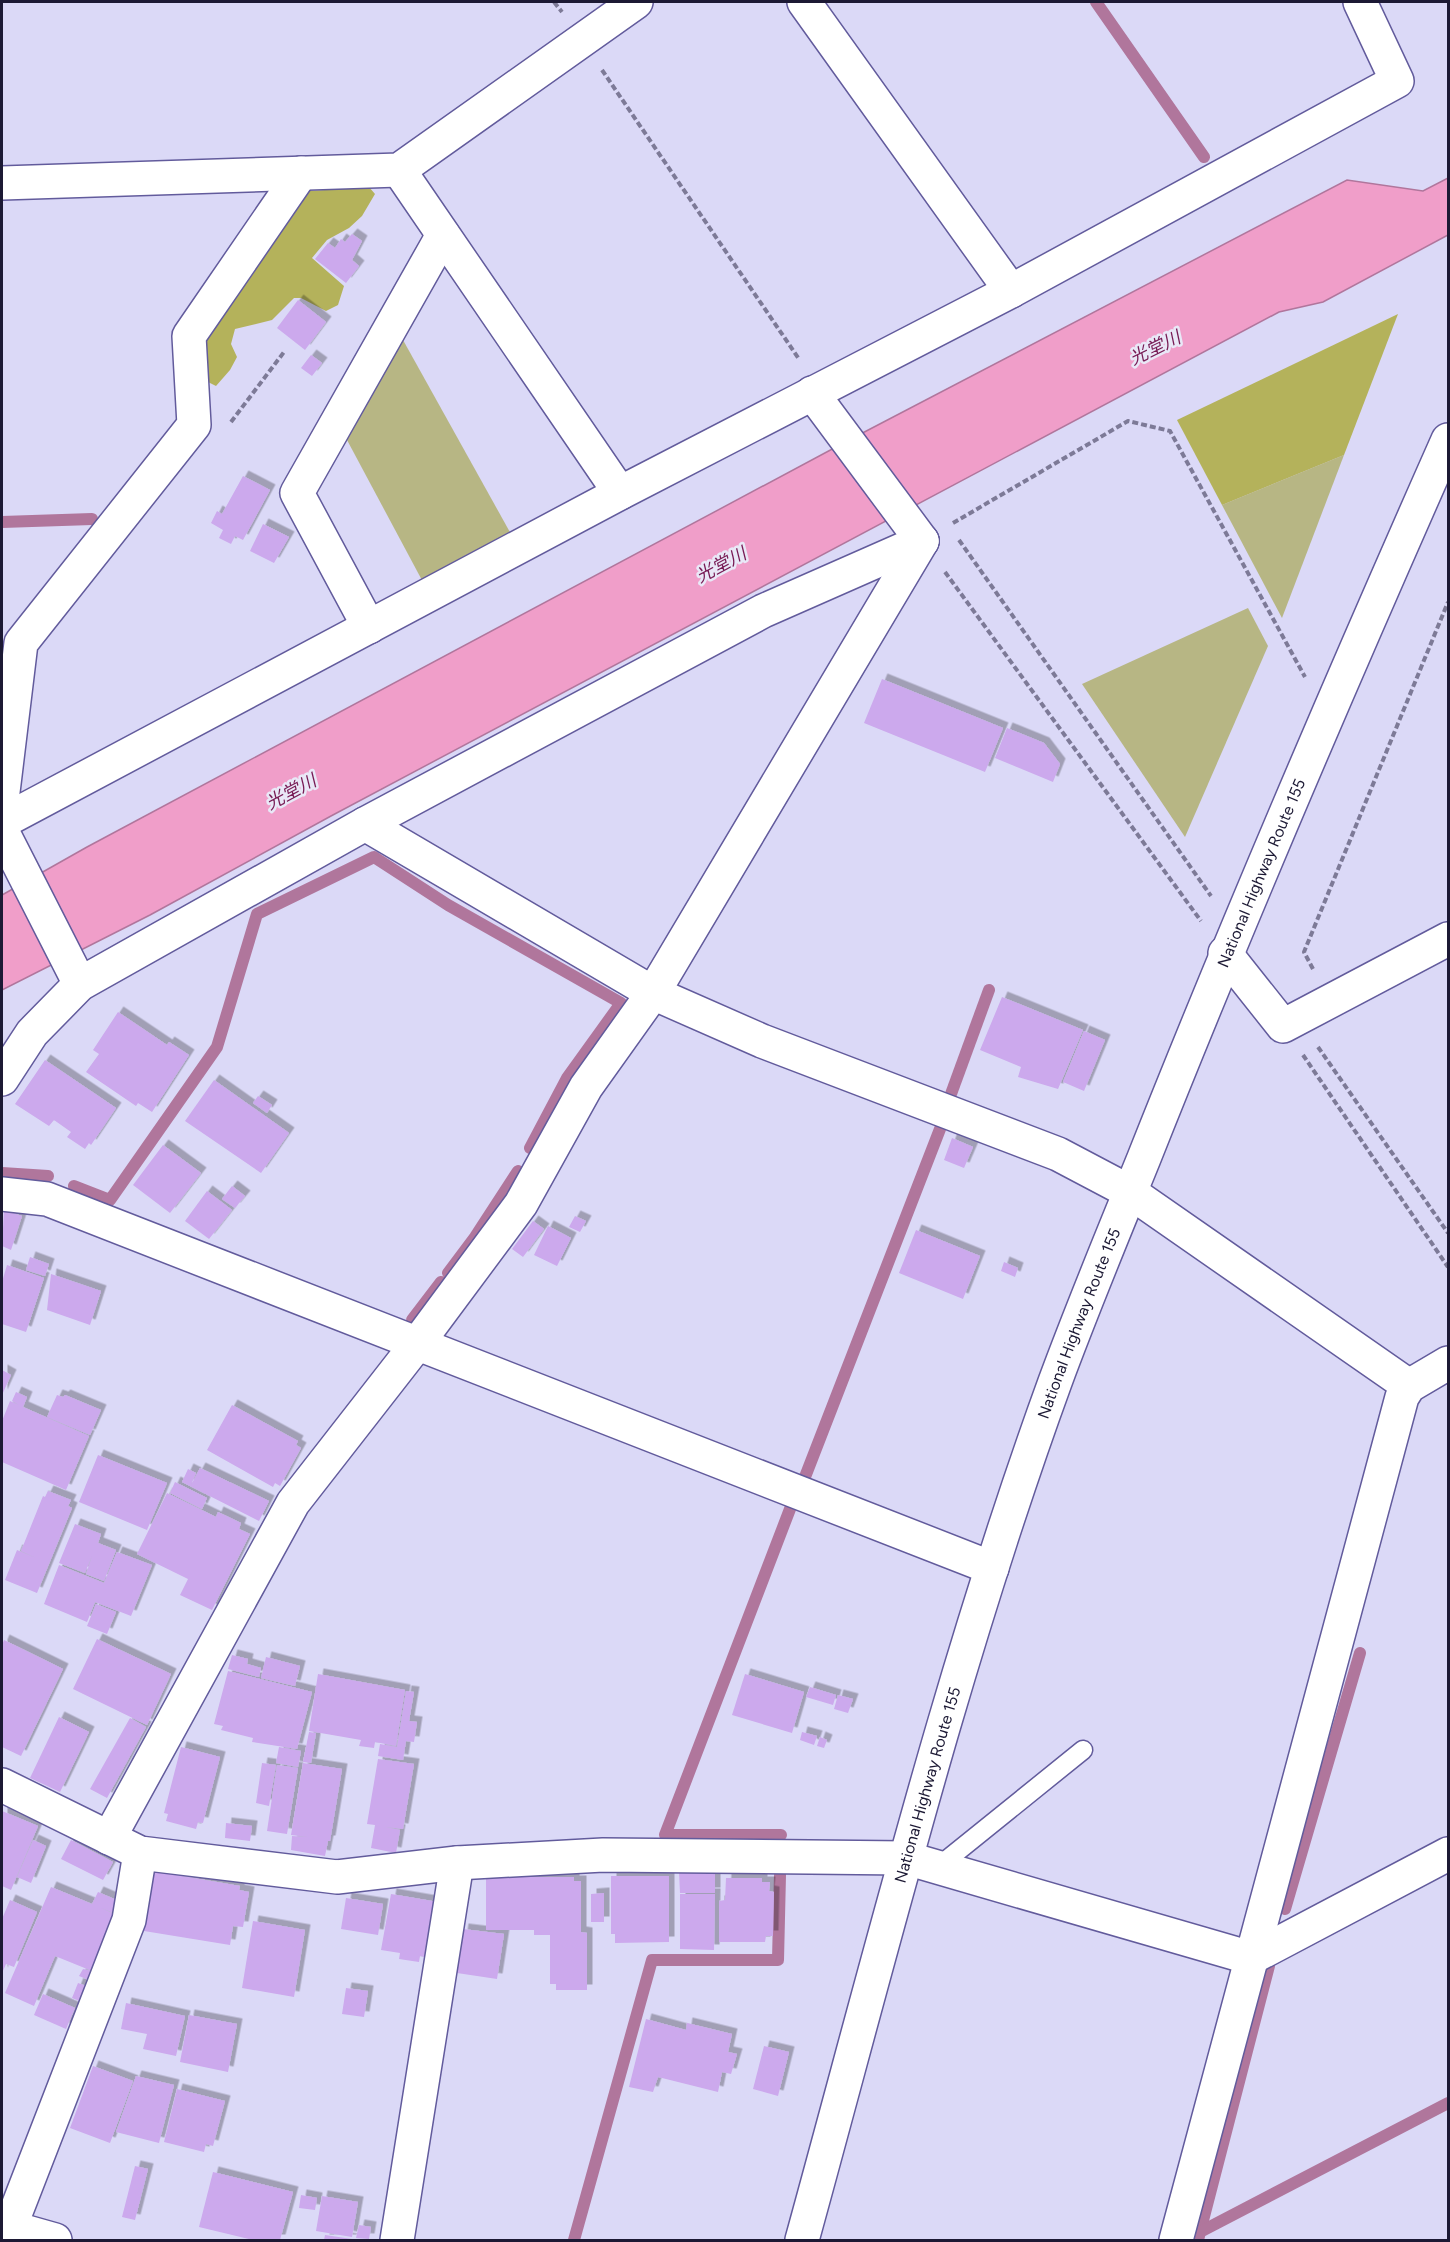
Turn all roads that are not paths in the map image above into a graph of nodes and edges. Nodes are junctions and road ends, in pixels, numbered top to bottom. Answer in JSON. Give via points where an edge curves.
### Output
{"nodes":[{"id":1,"x":636,"y":2,"type":"edge"},
{"id":2,"x":804,"y":2,"type":"edge"},
{"id":3,"x":1360,"y":2,"type":"edge"},
{"id":4,"x":399,"y":170,"type":"junction"},
{"id":5,"x":301,"y":173,"type":"junction"},
{"id":6,"x":2,"y":183,"type":"edge"},
{"id":7,"x":443,"y":236,"type":"junction"},
{"id":8,"x":1011,"y":291,"type":"junction"},
{"id":9,"x":819,"y":399,"type":"junction"},
{"id":10,"x":1449,"y":440,"type":"edge"},
{"id":11,"x":620,"y":493,"type":"junction"},
{"id":12,"x":928,"y":533,"type":"junction"},
{"id":13,"x":369,"y":627,"type":"junction"},
{"id":14,"x":2,"y":800,"type":"edge"},
{"id":15,"x":365,"y":824,"type":"junction"},
{"id":16,"x":4,"y":835,"type":"edge"},
{"id":17,"x":1449,"y":939,"type":"edge"},
{"id":18,"x":1230,"y":941,"type":"junction"},
{"id":19,"x":78,"y":980,"type":"junction"},
{"id":20,"x":653,"y":993,"type":"junction"},
{"id":21,"x":2,"y":1079,"type":"edge"},
{"id":22,"x":1130,"y":1192,"type":"junction"},
{"id":23,"x":2,"y":1194,"type":"edge"},
{"id":24,"x":417,"y":1344,"type":"junction"},
{"id":25,"x":1449,"y":1364,"type":"edge"},
{"id":26,"x":1409,"y":1386,"type":"junction"},
{"id":27,"x":992,"y":1568,"type":"junction"},
{"id":28,"x":1083,"y":1750,"type":"dead end"},
{"id":29,"x":2,"y":1785,"type":"edge"},
{"id":30,"x":109,"y":1838,"type":"junction"},
{"id":31,"x":140,"y":1853,"type":"junction"},
{"id":32,"x":1449,"y":1854,"type":"edge"},
{"id":33,"x":906,"y":1858,"type":"junction"},
{"id":34,"x":457,"y":1863,"type":"junction"},
{"id":35,"x":938,"y":1867,"type":"junction"},
{"id":36,"x":1251,"y":1958,"type":"junction"},
{"id":37,"x":6,"y":2231,"type":"edge"},
{"id":38,"x":55,"y":2241,"type":"edge"},
{"id":39,"x":397,"y":2241,"type":"edge"},
{"id":40,"x":802,"y":2241,"type":"edge"},
{"id":41,"x":1176,"y":2241,"type":"edge"}],
"edges":[{"from":1,"to":4,"type":"main road"},
{"from":2,"to":8,"type":"main road"},
{"from":3,"to":8,"type":"main road","via":[[1397,81]]},
{"from":4,"to":5,"type":"main road"},
{"from":4,"to":7,"type":"main road"},
{"from":5,"to":6,"type":"main road"},
{"from":5,"to":14,"type":"main road","via":[[189,336],[194,425],[21,643]]},
{"from":7,"to":11,"type":"main road"},
{"from":7,"to":13,"type":"main road","via":[[297,493]]},
{"from":8,"to":9,"type":"main road"},
{"from":9,"to":11,"type":"main road"},
{"from":9,"to":12,"type":"main road"},
{"from":10,"to":18,"type":"main road","name":"National Highway Route 155"},
{"from":11,"to":13,"type":"main road"},
{"from":12,"to":15,"type":"main road","via":[[763,611]]},
{"from":12,"to":20,"type":"main road"},
{"from":13,"to":16,"type":"main road"},
{"from":15,"to":19,"type":"main road"},
{"from":15,"to":20,"type":"main road"},
{"from":16,"to":19,"type":"main road"},
{"from":17,"to":18,"type":"main road","via":[[1291,1022]]},
{"from":18,"to":22,"type":"main road","name":"National Highway Route 155"},
{"from":19,"to":21,"type":"main road","via":[[32,1034]]},
{"from":20,"to":22,"type":"main road","via":[[762,1041],[1058,1155]]},
{"from":20,"to":24,"type":"main road","via":[[586,1087],[521,1204]]},
{"from":22,"to":26,"type":"main road"},
{"from":22,"to":27,"type":"main road","name":"National Highway Route 155","via":[[1056,1380]]},
{"from":23,"to":24,"type":"main road","via":[[46,1198]]},
{"from":24,"to":27,"type":"main road"},
{"from":24,"to":30,"type":"main road","via":[[293,1503]]},
{"from":25,"to":26,"type":"main road"},
{"from":26,"to":36,"type":"main road","via":[[1399,1408]]},
{"from":27,"to":33,"type":"main road","name":"National Highway Route 155"},
{"from":28,"to":35,"type":"lane"},
{"from":29,"to":30,"type":"main road"},
{"from":30,"to":31,"type":"main road"},
{"from":31,"to":34,"type":"main road","via":[[337,1877]]},
{"from":31,"to":37,"type":"main road","via":[[129,1920]]},
{"from":32,"to":36,"type":"main road"},
{"from":33,"to":34,"type":"main road","via":[[603,1855]]},
{"from":33,"to":35,"type":"main road"},
{"from":33,"to":40,"type":"main road","name":"National Highway Route 155"},
{"from":34,"to":39,"type":"main road"},
{"from":35,"to":36,"type":"main road"},
{"from":36,"to":41,"type":"main road"},
{"from":37,"to":38,"type":"main road"}]}
